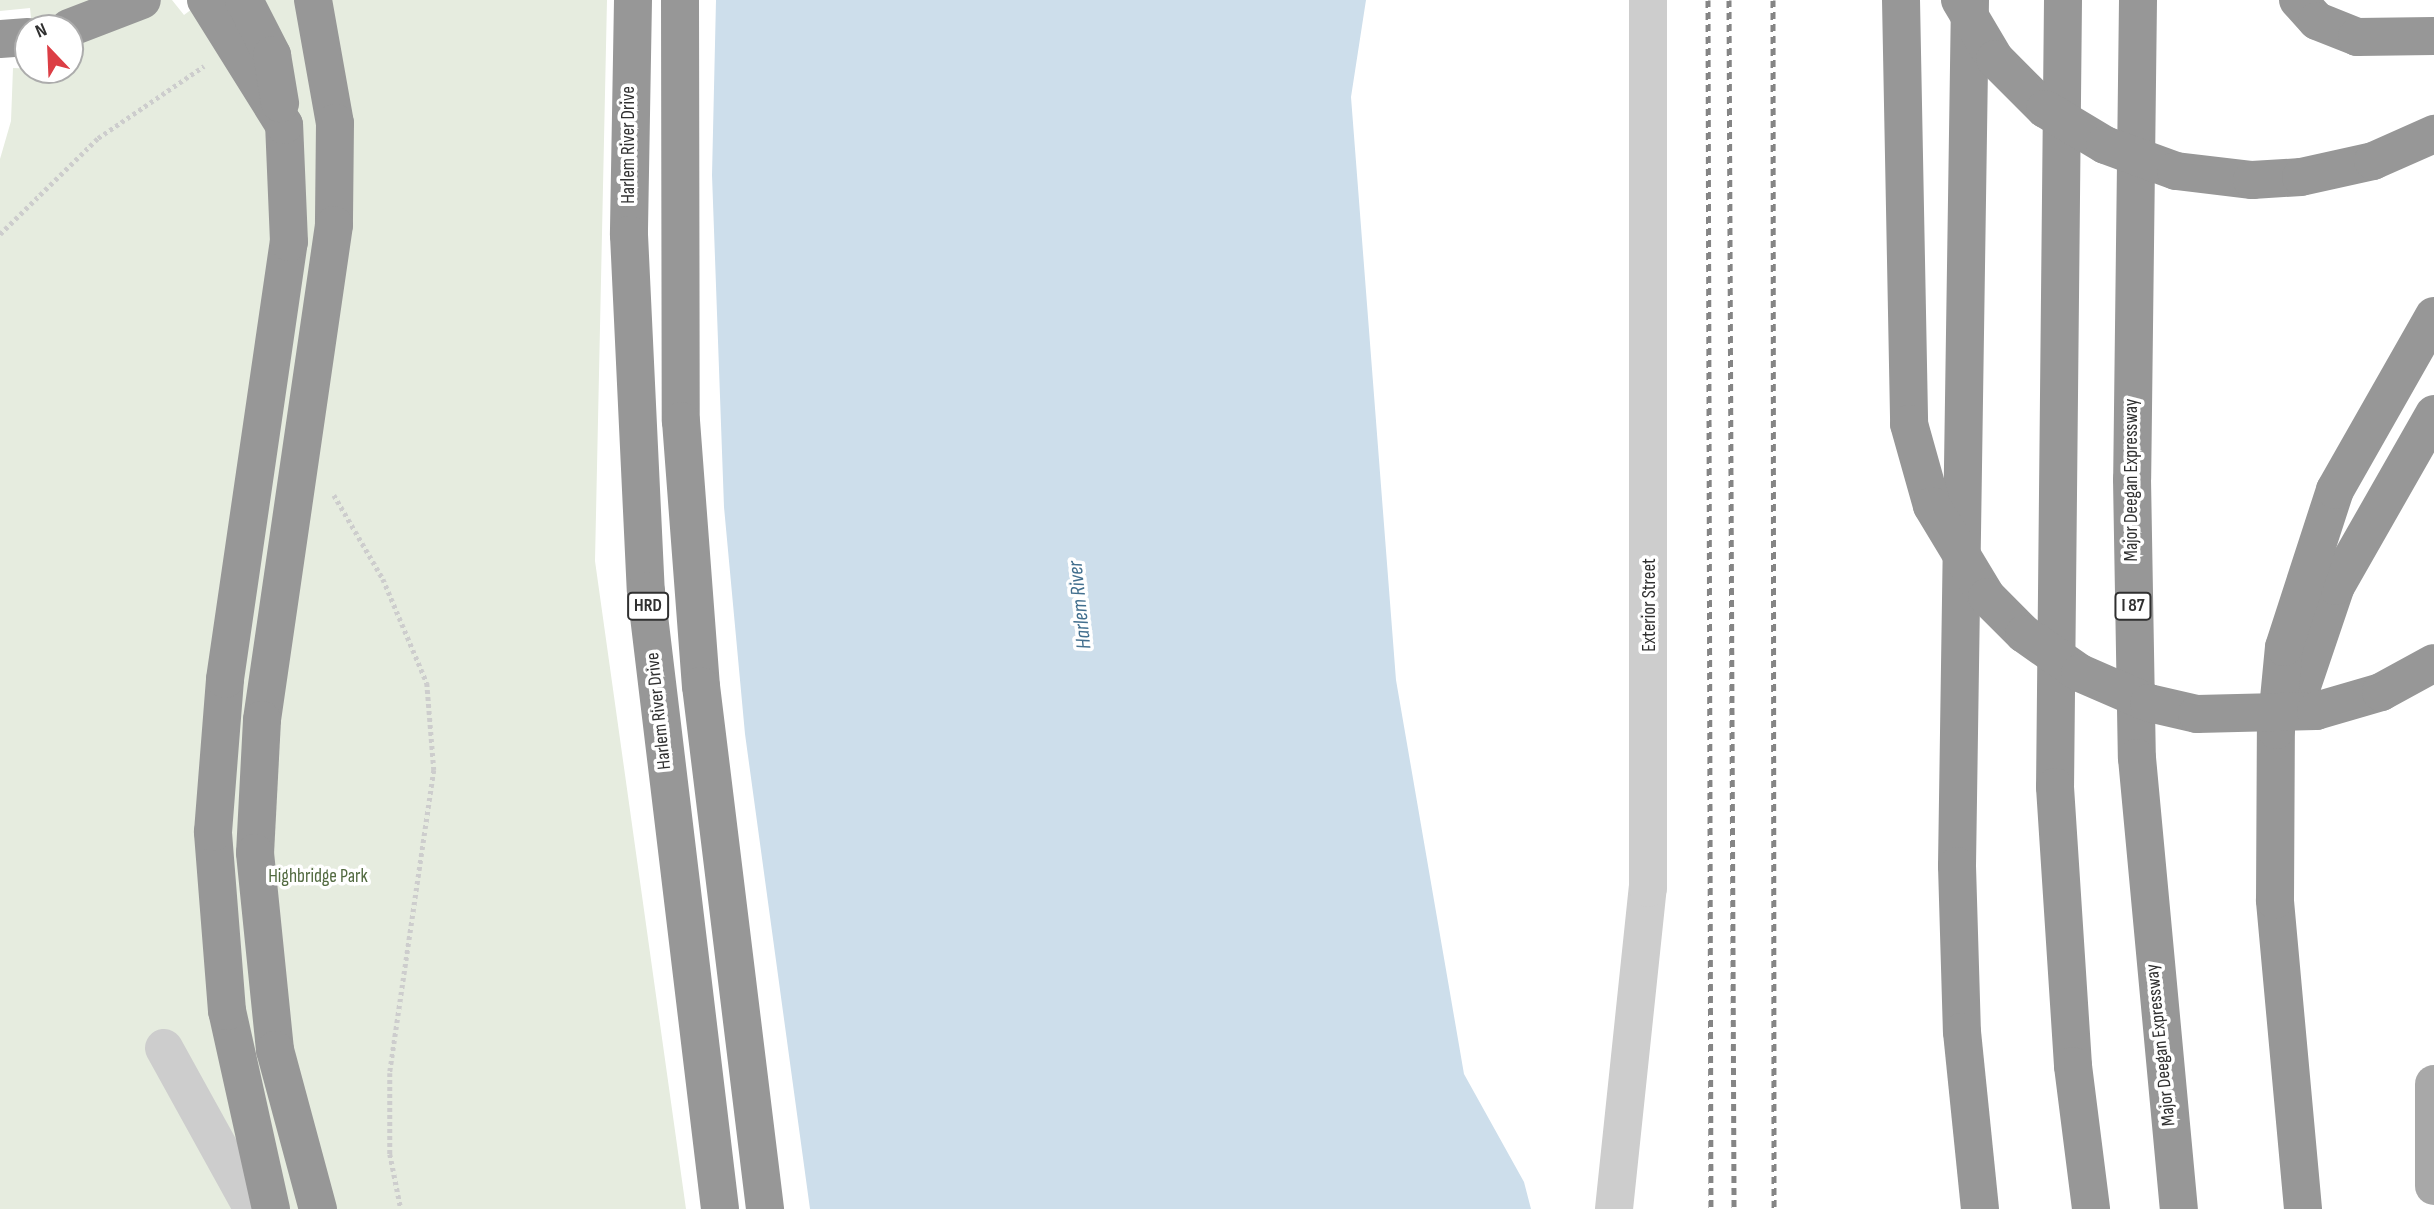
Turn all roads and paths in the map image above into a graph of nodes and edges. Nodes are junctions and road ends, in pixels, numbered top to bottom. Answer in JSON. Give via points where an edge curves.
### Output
{"nodes":[{"id":1,"x":142,"y":0,"type":"edge"},
{"id":2,"x":206,"y":0,"type":"edge"},
{"id":3,"x":244,"y":0,"type":"edge"},
{"id":4,"x":313,"y":0,"type":"edge"},
{"id":5,"x":633,"y":0,"type":"edge"},
{"id":6,"x":680,"y":0,"type":"edge"},
{"id":7,"x":1648,"y":0,"type":"edge"},
{"id":8,"x":1901,"y":0,"type":"edge"},
{"id":9,"x":1960,"y":0,"type":"edge"},
{"id":10,"x":1970,"y":0,"type":"edge"},
{"id":11,"x":2063,"y":0,"type":"edge"},
{"id":12,"x":2138,"y":0,"type":"edge"},
{"id":13,"x":2298,"y":0,"type":"edge"},
{"id":14,"x":84,"y":22,"type":"edge"},
{"id":15,"x":2434,"y":36,"type":"edge"},
{"id":16,"x":192,"y":74,"type":"dead end"},
{"id":17,"x":284,"y":125,"type":"junction"},
{"id":18,"x":2434,"y":134,"type":"edge"},
{"id":19,"x":0,"y":233,"type":"edge"},
{"id":20,"x":2434,"y":316,"type":"edge"},
{"id":21,"x":2434,"y":414,"type":"edge"},
{"id":22,"x":328,"y":486,"type":"dead end"},
{"id":23,"x":2434,"y":663,"type":"edge"},
{"id":24,"x":2275,"y":841,"type":"junction"},
{"id":25,"x":164,"y":1048,"type":"dead end"},
{"id":26,"x":2434,"y":1084,"type":"edge"},
{"id":27,"x":2434,"y":1186,"type":"edge"},
{"id":28,"x":253,"y":1209,"type":"edge"},
{"id":29,"x":271,"y":1209,"type":"edge"},
{"id":30,"x":318,"y":1209,"type":"edge"},
{"id":31,"x":401,"y":1209,"type":"edge"},
{"id":32,"x":720,"y":1209,"type":"edge"},
{"id":33,"x":765,"y":1209,"type":"edge"},
{"id":34,"x":1614,"y":1209,"type":"edge"},
{"id":35,"x":1980,"y":1209,"type":"edge"},
{"id":36,"x":2091,"y":1209,"type":"edge"},
{"id":37,"x":2179,"y":1209,"type":"edge"},
{"id":38,"x":2303,"y":1209,"type":"edge"}],
"edges":[{"from":1,"to":14,"type":"highway"},
{"from":2,"to":17,"type":"highway","bridge":true},
{"from":3,"to":17,"type":"highway","bridge":true,"via":[[272,55]]},
{"from":4,"to":30,"type":"highway","bridge":true,"via":[[335,123],[335,212],[262,720],[255,853],[275,1050]]},
{"from":5,"to":32,"type":"highway","name":"Harlem River Drive","number":"HRD","via":[[629,235],[645,578]]},
{"from":6,"to":33,"type":"highway","number":"HRD","via":[[681,421],[701,686]]},
{"from":7,"to":34,"type":"street","name":"Exterior Street","via":[[1648,888]]},
{"from":8,"to":23,"type":"highway","bridge":true,"via":[[1909,424],[1932,506],[1987,597],[2024,634],[2080,673],[2149,703],[2197,714],[2316,711],[2381,692]]},
{"from":9,"to":18,"type":"highway","bridge":true,"via":[[1995,59],[2045,108],[2105,145],[2176,171],[2252,180],[2301,177],[2372,161]]},
{"from":10,"to":35,"type":"highway","via":[[1957,866],[1962,1032]]},
{"from":11,"to":36,"type":"highway","via":[[2056,787],[2071,1038]]},
{"from":12,"to":37,"type":"highway","name":"Major Deegan Expressway","number":"I 87","via":[[2132,479],[2137,758]]},
{"from":13,"to":15,"type":"highway","via":[[2317,21],[2357,37]]},
{"from":16,"to":19,"type":"path","via":[[98,138]]},
{"from":17,"to":29,"type":"highway","via":[[289,242],[225,679],[213,832],[227,1011]]},
{"from":20,"to":24,"type":"highway","via":[[2347,466],[2294,607],[2279,688]]},
{"from":21,"to":24,"type":"highway","via":[[2366,527],[2315,639],[2283,769]]},
{"from":22,"to":31,"type":"path","via":[[383,579],[428,683],[434,769],[390,1073],[390,1153]]},
{"from":24,"to":38,"type":"highway","via":[[2278,956]]},
{"from":25,"to":28,"type":"street"},
{"from":26,"to":27,"type":"main road"}]}
